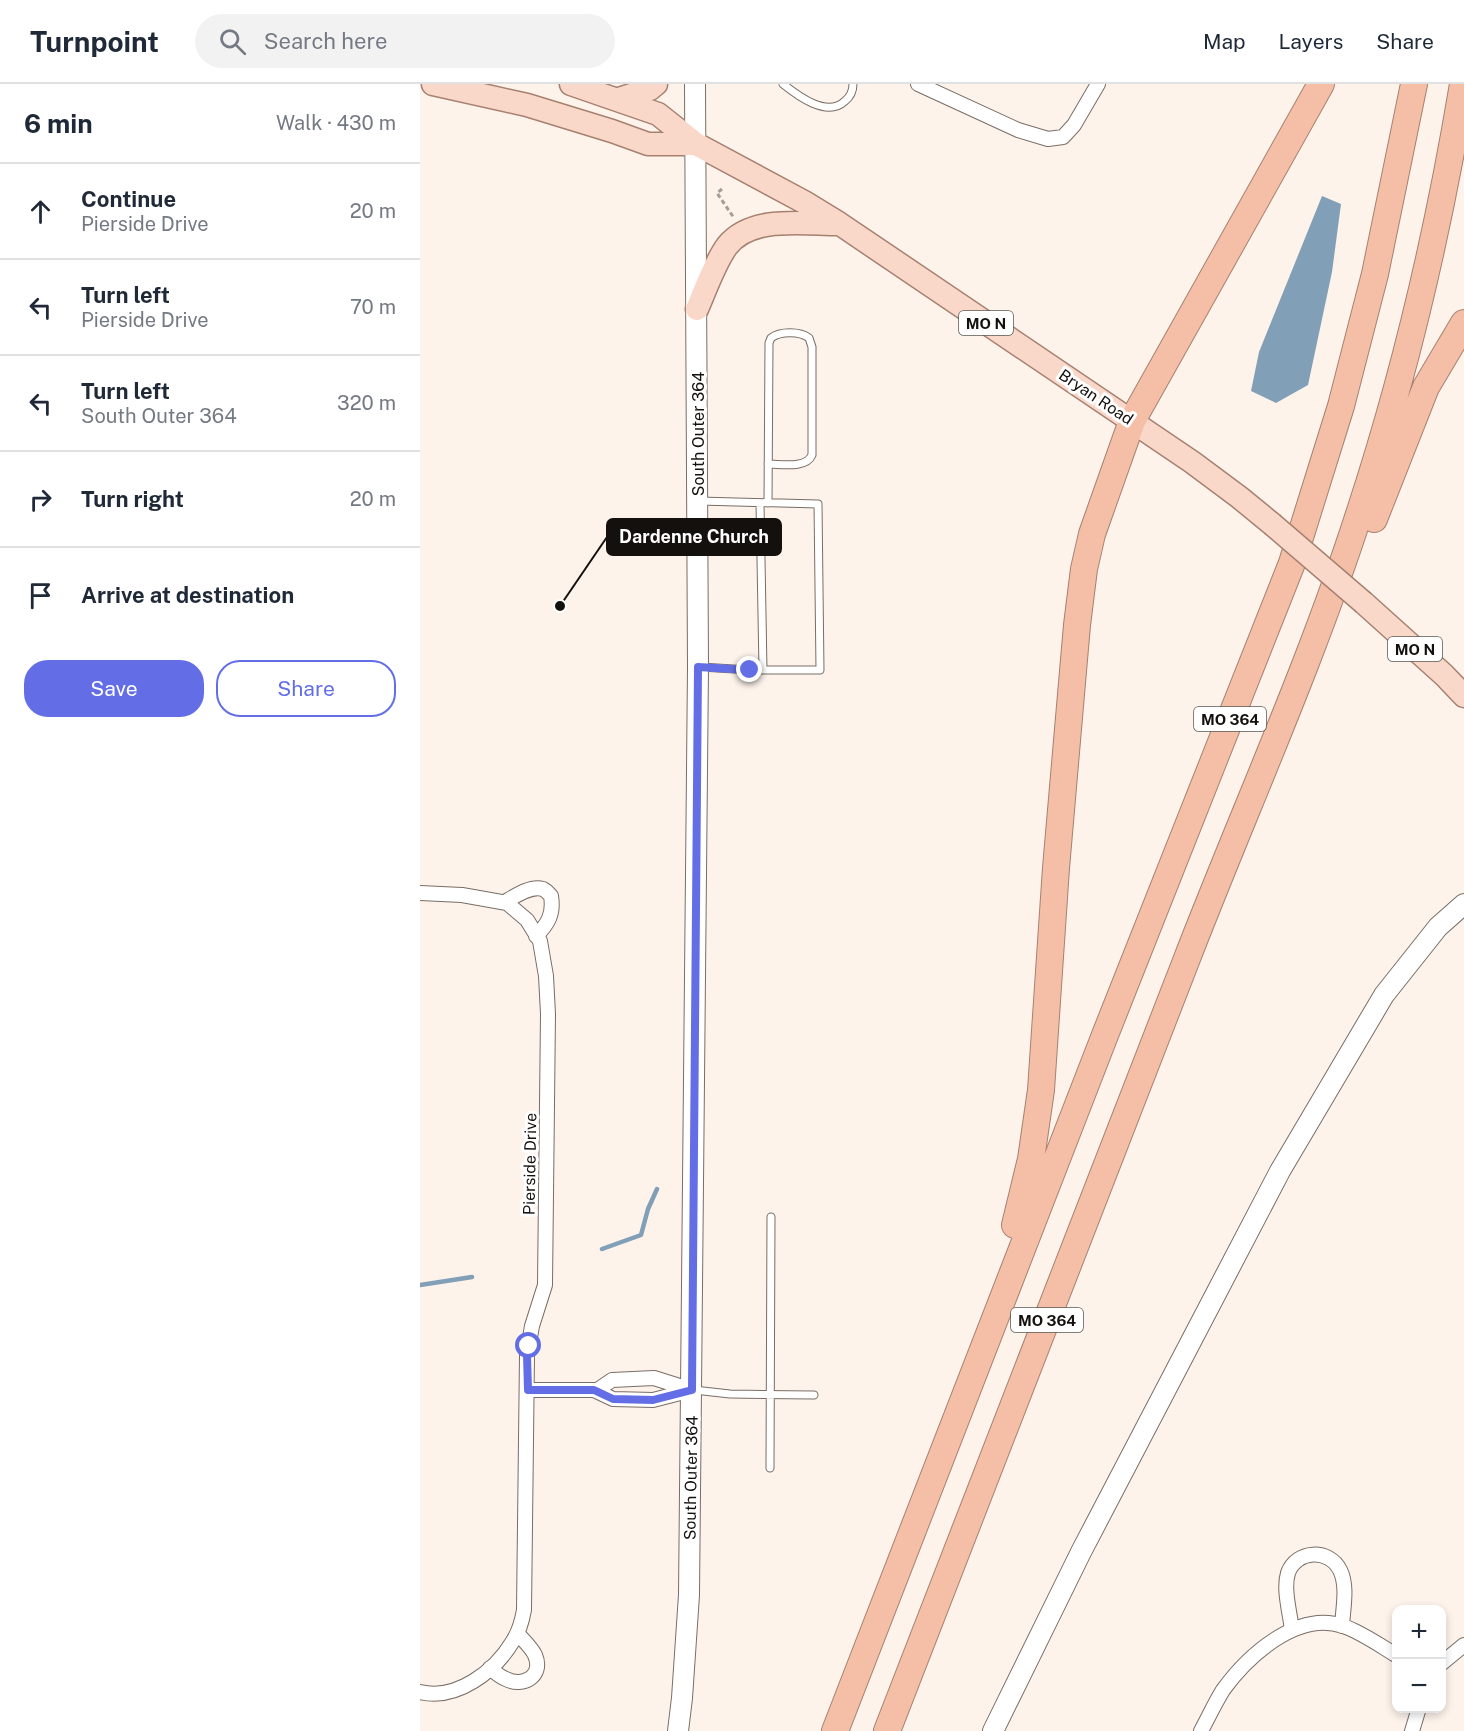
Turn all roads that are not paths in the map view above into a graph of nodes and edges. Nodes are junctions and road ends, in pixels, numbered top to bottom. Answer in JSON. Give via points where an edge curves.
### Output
{"nodes":[{"id":1,"x":433,"y":84,"type":"edge"},
{"id":2,"x":571,"y":84,"type":"edge"},
{"id":3,"x":656,"y":84,"type":"edge"},
{"id":4,"x":695,"y":84,"type":"edge"},
{"id":5,"x":783,"y":84,"type":"edge"},
{"id":6,"x":853,"y":84,"type":"edge"},
{"id":7,"x":918,"y":84,"type":"edge"},
{"id":8,"x":1098,"y":84,"type":"edge"},
{"id":9,"x":1321,"y":84,"type":"edge"},
{"id":10,"x":1414,"y":84,"type":"edge"},
{"id":11,"x":1463,"y":84,"type":"edge"},
{"id":12,"x":619,"y":99,"type":"junction"},
{"id":13,"x":696,"y":144,"type":"junction"},
{"id":14,"x":840,"y":224,"type":"junction"},
{"id":15,"x":697,"y":309,"type":"junction"},
{"id":16,"x":1464,"y":323,"type":"edge"},
{"id":17,"x":1132,"y":421,"type":"junction"},
{"id":18,"x":768,"y":464,"type":"junction"},
{"id":19,"x":698,"y":501,"type":"junction"},
{"id":20,"x":764,"y":503,"type":"junction"},
{"id":21,"x":1305,"y":662,"type":"junction"},
{"id":22,"x":698,"y":667,"type":"junction"},
{"id":23,"x":763,"y":670,"type":"junction"},
{"id":24,"x":1464,"y":696,"type":"edge"},
{"id":25,"x":420,"y":893,"type":"edge"},
{"id":26,"x":505,"y":902,"type":"junction"},
{"id":27,"x":1464,"y":904,"type":"edge"},
{"id":28,"x":536,"y":936,"type":"junction"},
{"id":29,"x":771,"y":1217,"type":"dead end"},
{"id":30,"x":988,"y":1336,"type":"junction"},
{"id":31,"x":528,"y":1390,"type":"junction"},
{"id":32,"x":692,"y":1390,"type":"junction"},
{"id":33,"x":596,"y":1391,"type":"junction"},
{"id":34,"x":771,"y":1394,"type":"junction"},
{"id":35,"x":814,"y":1395,"type":"dead end"},
{"id":36,"x":770,"y":1468,"type":"dead end"},
{"id":37,"x":1342,"y":1626,"type":"junction"},
{"id":38,"x":1292,"y":1629,"type":"junction"},
{"id":39,"x":517,"y":1633,"type":"junction"},
{"id":40,"x":1464,"y":1645,"type":"edge"},
{"id":41,"x":1392,"y":1653,"type":"edge"},
{"id":42,"x":1446,"y":1660,"type":"edge"},
{"id":43,"x":490,"y":1668,"type":"junction"},
{"id":44,"x":420,"y":1692,"type":"edge"},
{"id":45,"x":1417,"y":1713,"type":"edge"},
{"id":46,"x":678,"y":1731,"type":"edge"},
{"id":47,"x":835,"y":1731,"type":"edge"},
{"id":48,"x":887,"y":1731,"type":"edge"},
{"id":49,"x":993,"y":1731,"type":"edge"},
{"id":50,"x":1201,"y":1731,"type":"edge"},
{"id":51,"x":1412,"y":1731,"type":"edge"}],
"edges":[{"from":1,"to":13,"type":"main road","via":[[527,105],[648,144]]},
{"from":2,"to":12,"type":"main road","name":"Bryan Road"},
{"from":3,"to":12,"type":"main road"},
{"from":4,"to":13,"type":"street","name":"South Outer 364"},
{"from":5,"to":6,"type":"lane","via":[[814,104],[832,108],[846,100]]},
{"from":7,"to":8,"type":"street","via":[[1018,130],[1048,139],[1063,137]]},
{"from":9,"to":17,"type":"highway"},
{"from":10,"to":30,"type":"highway","number":"MO 364","via":[[1375,274],[1341,406],[1292,562]]},
{"from":11,"to":21,"type":"highway","number":"MO 364","via":[[1438,217],[1399,380],[1360,511]]},
{"from":12,"to":13,"type":"main road","name":"Bryan Road","via":[[658,114]]},
{"from":13,"to":14,"type":"main road","name":"Bryan Road","number":"MO N"},
{"from":13,"to":15,"type":"street","name":"South Outer 364"},
{"from":14,"to":15,"type":"main road","via":[[782,224],[739,234],[717,263]]},
{"from":14,"to":17,"type":"main road","name":"Bryan Road","number":"MO N"},
{"from":15,"to":19,"type":"street","name":"South Outer 364"},
{"from":16,"to":21,"type":"highway","via":[[1426,387],[1359,556]]},
{"from":17,"to":24,"type":"main road","name":"Bryan Road","number":"MO N","bridge":true,"via":[[1218,480],[1272,524]]},
{"from":17,"to":30,"type":"highway","via":[[1092,534],[1084,569],[1037,1123],[1024,1194]]},
{"from":18,"to":18,"type":"lane","via":[[769,343],[779,334],[802,334],[810,338],[812,347],[812,455],[804,463]]},
{"from":18,"to":20,"type":"lane"},
{"from":19,"to":20,"type":"lane"},
{"from":19,"to":22,"type":"street","name":"South Outer 364"},
{"from":20,"to":23,"type":"lane"},
{"from":20,"to":23,"type":"lane","via":[[818,504],[819,670]]},
{"from":21,"to":48,"type":"highway","number":"MO 364"},
{"from":22,"to":23,"type":"lane"},
{"from":22,"to":32,"type":"street","name":"South Outer 364"},
{"from":25,"to":26,"type":"street"},
{"from":26,"to":28,"type":"street","name":"Pierside Drive","via":[[527,920]]},
{"from":26,"to":28,"type":"street","via":[[531,890],[543,890],[551,896],[550,919]]},
{"from":27,"to":49,"type":"street","via":[[1438,927],[1384,995],[1280,1171],[1081,1552]]},
{"from":28,"to":31,"type":"street","name":"Pierside Drive","via":[[546,976],[548,1014],[545,1285],[527,1355]]},
{"from":29,"to":34,"type":"lane"},
{"from":30,"to":47,"type":"highway","number":"MO 364"},
{"from":31,"to":33,"type":"street"},
{"from":31,"to":39,"type":"street","name":"Pierside Drive","via":[[524,1610]]},
{"from":32,"to":33,"type":"street","via":[[653,1400],[613,1399]]},
{"from":32,"to":33,"type":"street","via":[[654,1378],[612,1380]]},
{"from":32,"to":34,"type":"lane"},
{"from":32,"to":46,"type":"street","name":"South Outer 364","via":[[689,1595]]},
{"from":34,"to":35,"type":"lane"},
{"from":34,"to":36,"type":"lane"},
{"from":37,"to":38,"type":"street","via":[[1317,1624]]},
{"from":37,"to":38,"type":"street","via":[[1344,1596],[1340,1569],[1328,1557],[1310,1554],[1300,1558],[1288,1573]]},
{"from":37,"to":41,"type":"street"},
{"from":38,"to":50,"type":"street","via":[[1258,1650],[1223,1691]]},
{"from":39,"to":43,"type":"street","name":"Pierside Drive"},
{"from":39,"to":43,"type":"street","via":[[535,1656],[535,1675],[518,1683]]},
{"from":40,"to":42,"type":"street"},
{"from":43,"to":44,"type":"street","name":"Pierside Drive","via":[[477,1679],[441,1694]]},
{"from":45,"to":51,"type":"street"}]}
